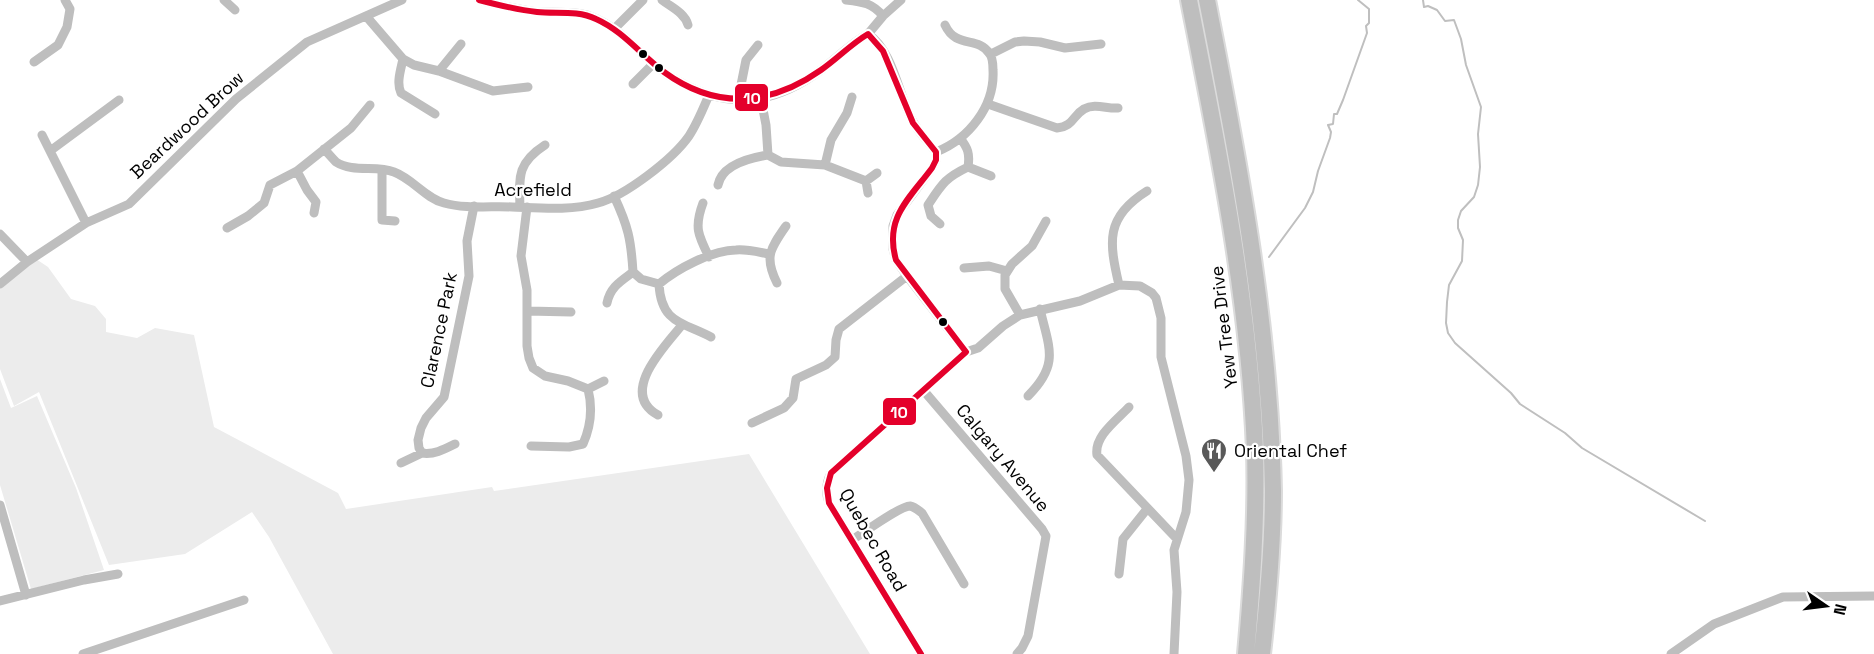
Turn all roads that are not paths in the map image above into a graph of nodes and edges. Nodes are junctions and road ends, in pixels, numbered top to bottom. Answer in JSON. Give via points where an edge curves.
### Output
{"nodes":[{"id":1,"x":64,"y":0,"type":"edge"},
{"id":2,"x":224,"y":0,"type":"edge"},
{"id":3,"x":402,"y":0,"type":"edge"},
{"id":4,"x":479,"y":0,"type":"edge"},
{"id":5,"x":643,"y":0,"type":"edge"},
{"id":6,"x":662,"y":0,"type":"edge"},
{"id":7,"x":846,"y":0,"type":"edge"},
{"id":8,"x":902,"y":0,"type":"edge"},
{"id":9,"x":1189,"y":0,"type":"edge"},
{"id":10,"x":1207,"y":0,"type":"edge"},
{"id":11,"x":235,"y":10,"type":"dead end"},
{"id":12,"x":366,"y":16,"type":"junction"},
{"id":13,"x":883,"y":16,"type":"junction"},
{"id":14,"x":688,"y":25,"type":"dead end"},
{"id":15,"x":945,"y":25,"type":"dead end"},
{"id":16,"x":615,"y":28,"type":"junction"},
{"id":17,"x":868,"y":34,"type":"junction"},
{"id":18,"x":461,"y":44,"type":"dead end"},
{"id":19,"x":1101,"y":44,"type":"dead end"},
{"id":20,"x":758,"y":45,"type":"dead end"},
{"id":21,"x":991,"y":54,"type":"junction"},
{"id":22,"x":403,"y":59,"type":"junction"},
{"id":23,"x":34,"y":62,"type":"dead end"},
{"id":24,"x":653,"y":64,"type":"junction"},
{"id":25,"x":439,"y":71,"type":"junction"},
{"id":26,"x":633,"y":84,"type":"dead end"},
{"id":27,"x":528,"y":87,"type":"dead end"},
{"id":28,"x":709,"y":95,"type":"junction"},
{"id":29,"x":852,"y":97,"type":"dead end"},
{"id":30,"x":761,"y":99,"type":"junction"},
{"id":31,"x":119,"y":100,"type":"dead end"},
{"id":32,"x":738,"y":100,"type":"junction"},
{"id":33,"x":987,"y":104,"type":"junction"},
{"id":34,"x":370,"y":105,"type":"dead end"},
{"id":35,"x":1118,"y":108,"type":"dead end"},
{"id":36,"x":435,"y":114,"type":"dead end"},
{"id":37,"x":42,"y":135,"type":"dead end"},
{"id":38,"x":960,"y":138,"type":"junction"},
{"id":39,"x":544,"y":145,"type":"dead end"},
{"id":40,"x":324,"y":149,"type":"junction"},
{"id":41,"x":50,"y":151,"type":"junction"},
{"id":42,"x":936,"y":152,"type":"junction"},
{"id":43,"x":768,"y":155,"type":"junction"},
{"id":44,"x":825,"y":165,"type":"junction"},
{"id":45,"x":968,"y":167,"type":"junction"},
{"id":46,"x":382,"y":170,"type":"junction"},
{"id":47,"x":297,"y":171,"type":"junction"},
{"id":48,"x":877,"y":173,"type":"dead end"},
{"id":49,"x":991,"y":176,"type":"dead end"},
{"id":50,"x":866,"y":181,"type":"junction"},
{"id":51,"x":718,"y":185,"type":"dead end"},
{"id":52,"x":1147,"y":191,"type":"dead end"},
{"id":53,"x":868,"y":193,"type":"dead end"},
{"id":54,"x":614,"y":196,"type":"junction"},
{"id":55,"x":703,"y":203,"type":"dead end"},
{"id":56,"x":474,"y":206,"type":"junction"},
{"id":57,"x":524,"y":207,"type":"junction"},
{"id":58,"x":314,"y":213,"type":"dead end"},
{"id":59,"x":395,"y":221,"type":"dead end"},
{"id":60,"x":1046,"y":221,"type":"dead end"},
{"id":61,"x":86,"y":223,"type":"junction"},
{"id":62,"x":940,"y":224,"type":"dead end"},
{"id":63,"x":786,"y":226,"type":"dead end"},
{"id":64,"x":227,"y":228,"type":"dead end"},
{"id":65,"x":0,"y":234,"type":"edge"},
{"id":66,"x":769,"y":254,"type":"junction"},
{"id":67,"x":709,"y":257,"type":"junction"},
{"id":68,"x":27,"y":262,"type":"junction"},
{"id":69,"x":964,"y":268,"type":"dead end"},
{"id":70,"x":1007,"y":271,"type":"junction"},
{"id":71,"x":633,"y":272,"type":"junction"},
{"id":72,"x":907,"y":276,"type":"junction"},
{"id":73,"x":777,"y":283,"type":"dead end"},
{"id":74,"x":0,"y":284,"type":"edge"},
{"id":75,"x":659,"y":284,"type":"junction"},
{"id":76,"x":1119,"y":285,"type":"junction"},
{"id":77,"x":608,"y":303,"type":"dead end"},
{"id":78,"x":1040,"y":309,"type":"junction"},
{"id":79,"x":528,"y":311,"type":"junction"},
{"id":80,"x":571,"y":312,"type":"dead end"},
{"id":81,"x":1020,"y":315,"type":"junction"},
{"id":82,"x":682,"y":325,"type":"junction"},
{"id":83,"x":711,"y":337,"type":"dead end"},
{"id":84,"x":1255,"y":339,"type":"junction"},
{"id":85,"x":966,"y":352,"type":"junction"},
{"id":86,"x":604,"y":381,"type":"dead end"},
{"id":87,"x":588,"y":389,"type":"junction"},
{"id":88,"x":924,"y":391,"type":"junction"},
{"id":89,"x":1028,"y":396,"type":"dead end"},
{"id":90,"x":1129,"y":407,"type":"dead end"},
{"id":91,"x":658,"y":415,"type":"dead end"},
{"id":92,"x":752,"y":423,"type":"dead end"},
{"id":93,"x":455,"y":444,"type":"dead end"},
{"id":94,"x":531,"y":446,"type":"dead end"},
{"id":95,"x":422,"y":453,"type":"junction"},
{"id":96,"x":401,"y":463,"type":"dead end"},
{"id":97,"x":0,"y":505,"type":"edge"},
{"id":98,"x":1147,"y":509,"type":"junction"},
{"id":99,"x":1272,"y":522,"type":"junction"},
{"id":100,"x":1255,"y":523,"type":"junction"},
{"id":101,"x":1176,"y":538,"type":"junction"},
{"id":102,"x":852,"y":540,"type":"junction"},
{"id":103,"x":118,"y":573,"type":"dead end"},
{"id":104,"x":1119,"y":574,"type":"dead end"},
{"id":105,"x":964,"y":584,"type":"dead end"},
{"id":106,"x":26,"y":595,"type":"junction"},
{"id":107,"x":1874,"y":596,"type":"edge"},
{"id":108,"x":244,"y":600,"type":"dead end"},
{"id":109,"x":0,"y":601,"type":"edge"},
{"id":110,"x":1022,"y":652,"type":"edge"},
{"id":111,"x":83,"y":654,"type":"edge"},
{"id":112,"x":921,"y":654,"type":"edge"},
{"id":113,"x":1174,"y":654,"type":"edge"},
{"id":114,"x":1246,"y":654,"type":"edge"},
{"id":115,"x":1262,"y":654,"type":"edge"},
{"id":116,"x":1671,"y":654,"type":"edge"}],
"edges":[{"from":1,"to":23,"type":"street","via":[[70,9],[67,27],[58,45]]},
{"from":2,"to":11,"type":"street"},
{"from":3,"to":12,"type":"street","name":"Beardwood Brow"},
{"from":4,"to":16,"type":"street","via":[[518,9],[586,15]]},
{"from":5,"to":16,"type":"street"},
{"from":6,"to":14,"type":"street"},
{"from":7,"to":13,"type":"street","via":[[866,2]]},
{"from":8,"to":13,"type":"street"},
{"from":9,"to":84,"type":"highway","name":"Yew Tree Drive"},
{"from":10,"to":84,"type":"highway","name":"Yew Tree Drive","via":[[1246,208]]},
{"from":12,"to":22,"type":"street"},
{"from":12,"to":61,"type":"street","name":"Beardwood Brow","via":[[307,42],[236,99],[129,204]]},
{"from":13,"to":17,"type":"street"},
{"from":15,"to":21,"type":"street","via":[[957,39],[984,47]]},
{"from":16,"to":24,"type":"street"},
{"from":17,"to":30,"type":"street","via":[[819,72]]},
{"from":17,"to":42,"type":"street","via":[[876,39],[895,74],[917,130]]},
{"from":18,"to":25,"type":"street"},
{"from":19,"to":21,"type":"street","via":[[1065,48],[1024,41]]},
{"from":20,"to":32,"type":"street","via":[[746,60]]},
{"from":21,"to":33,"type":"street","via":[[993,77]]},
{"from":22,"to":25,"type":"street"},
{"from":22,"to":36,"type":"street","via":[[401,93]]},
{"from":24,"to":26,"type":"street"},
{"from":24,"to":28,"type":"street"},
{"from":25,"to":27,"type":"street","via":[[493,91]]},
{"from":28,"to":32,"type":"street"},
{"from":28,"to":54,"type":"street","name":"Acrefield","via":[[679,148],[652,172]]},
{"from":29,"to":44,"type":"street","via":[[848,113],[831,140]]},
{"from":30,"to":32,"type":"street"},
{"from":30,"to":43,"type":"street"},
{"from":31,"to":41,"type":"street"},
{"from":33,"to":35,"type":"street","via":[[1057,128],[1065,127],[1084,109],[1096,105]]},
{"from":33,"to":38,"type":"street"},
{"from":34,"to":40,"type":"street","via":[[351,128]]},
{"from":37,"to":41,"type":"street"},
{"from":38,"to":42,"type":"street"},
{"from":38,"to":45,"type":"street","via":[[970,156]]},
{"from":39,"to":57,"type":"street","via":[[526,160],[522,170],[519,180]]},
{"from":40,"to":46,"type":"street","name":"Acrefield","via":[[344,166]]},
{"from":40,"to":47,"type":"street"},
{"from":41,"to":61,"type":"street"},
{"from":42,"to":72,"type":"street","via":[[932,168],[893,226],[896,260]]},
{"from":43,"to":44,"type":"street","via":[[781,162]]},
{"from":43,"to":51,"type":"street","via":[[729,168]]},
{"from":44,"to":50,"type":"street"},
{"from":45,"to":49,"type":"street"},
{"from":45,"to":62,"type":"street","via":[[944,181],[928,205],[931,216]]},
{"from":46,"to":56,"type":"street","name":"Acrefield","via":[[407,178],[442,203]]},
{"from":46,"to":59,"type":"street","via":[[382,220]]},
{"from":47,"to":58,"type":"street","via":[[315,201]]},
{"from":47,"to":64,"type":"street","via":[[270,185],[264,203]]},
{"from":48,"to":50,"type":"street"},
{"from":50,"to":53,"type":"street"},
{"from":52,"to":76,"type":"street","via":[[1132,201],[1114,228],[1111,249]]},
{"from":54,"to":57,"type":"street","name":"Acrefield","via":[[582,206]]},
{"from":54,"to":71,"type":"street","via":[[628,226]]},
{"from":55,"to":67,"type":"street","via":[[697,228]]},
{"from":56,"to":57,"type":"street","name":"Acrefield"},
{"from":56,"to":95,"type":"street","name":"Clarence Park","via":[[467,241],[470,276],[444,397],[421,428],[418,440]]},
{"from":57,"to":79,"type":"street","via":[[521,256]]},
{"from":60,"to":70,"type":"street","via":[[1032,246]]},
{"from":61,"to":68,"type":"street","name":"Beardwood Brow"},
{"from":63,"to":66,"type":"street"},
{"from":65,"to":68,"type":"street"},
{"from":66,"to":67,"type":"street","via":[[738,249]]},
{"from":66,"to":73,"type":"street"},
{"from":67,"to":75,"type":"street","via":[[676,270]]},
{"from":68,"to":74,"type":"street","name":"Beardwood Brow"},
{"from":69,"to":70,"type":"street","via":[[989,266]]},
{"from":70,"to":81,"type":"street","via":[[1005,289]]},
{"from":71,"to":75,"type":"street","via":[[641,279]]},
{"from":71,"to":77,"type":"street","via":[[615,285]]},
{"from":72,"to":85,"type":"street"},
{"from":72,"to":92,"type":"street","via":[[839,329],[835,357],[796,379],[793,398],[784,408]]},
{"from":75,"to":82,"type":"street","via":[[666,314]]},
{"from":76,"to":78,"type":"street","name":"Quebec Road","via":[[1080,301]]},
{"from":76,"to":101,"type":"street","via":[[1146,289],[1160,308],[1161,357],[1189,480],[1186,512]]},
{"from":78,"to":81,"type":"street","name":"Quebec Road"},
{"from":78,"to":89,"type":"street","via":[[1050,363],[1039,386]]},
{"from":79,"to":80,"type":"street"},
{"from":79,"to":87,"type":"street","via":[[527,346],[533,368],[545,376]]},
{"from":81,"to":85,"type":"street","name":"Quebec Road","via":[[978,348]]},
{"from":82,"to":83,"type":"street"},
{"from":82,"to":91,"type":"street","via":[[652,361],[644,381],[646,405]]},
{"from":84,"to":99,"type":"highway","name":"Yew Tree Drive","via":[[1271,441]]},
{"from":84,"to":100,"type":"highway","name":"Yew Tree Drive"},
{"from":85,"to":88,"type":"street","name":"Quebec Road"},
{"from":86,"to":87,"type":"street"},
{"from":87,"to":94,"type":"street","via":[[592,405],[583,444]]},
{"from":88,"to":102,"type":"street","name":"Quebec Road","via":[[827,479],[829,503]]},
{"from":88,"to":110,"type":"street","name":"Calgary Avenue","via":[[1046,536]]},
{"from":90,"to":98,"type":"street","via":[[1099,440],[1097,454]]},
{"from":93,"to":95,"type":"street"},
{"from":95,"to":96,"type":"street"},
{"from":97,"to":106,"type":"street"},
{"from":98,"to":101,"type":"street"},
{"from":98,"to":104,"type":"street","via":[[1123,539]]},
{"from":99,"to":100,"type":"highway"},
{"from":99,"to":115,"type":"highway","name":"Yew Tree Drive"},
{"from":100,"to":114,"type":"highway","name":"Yew Tree Drive"},
{"from":101,"to":113,"type":"street"},
{"from":102,"to":105,"type":"street","via":[[906,507],[917,509]]},
{"from":102,"to":112,"type":"street","name":"Quebec Road"},
{"from":103,"to":106,"type":"street"},
{"from":106,"to":109,"type":"street"},
{"from":107,"to":116,"type":"street","via":[[1783,597],[1714,624]]},
{"from":108,"to":111,"type":"street"}]}
